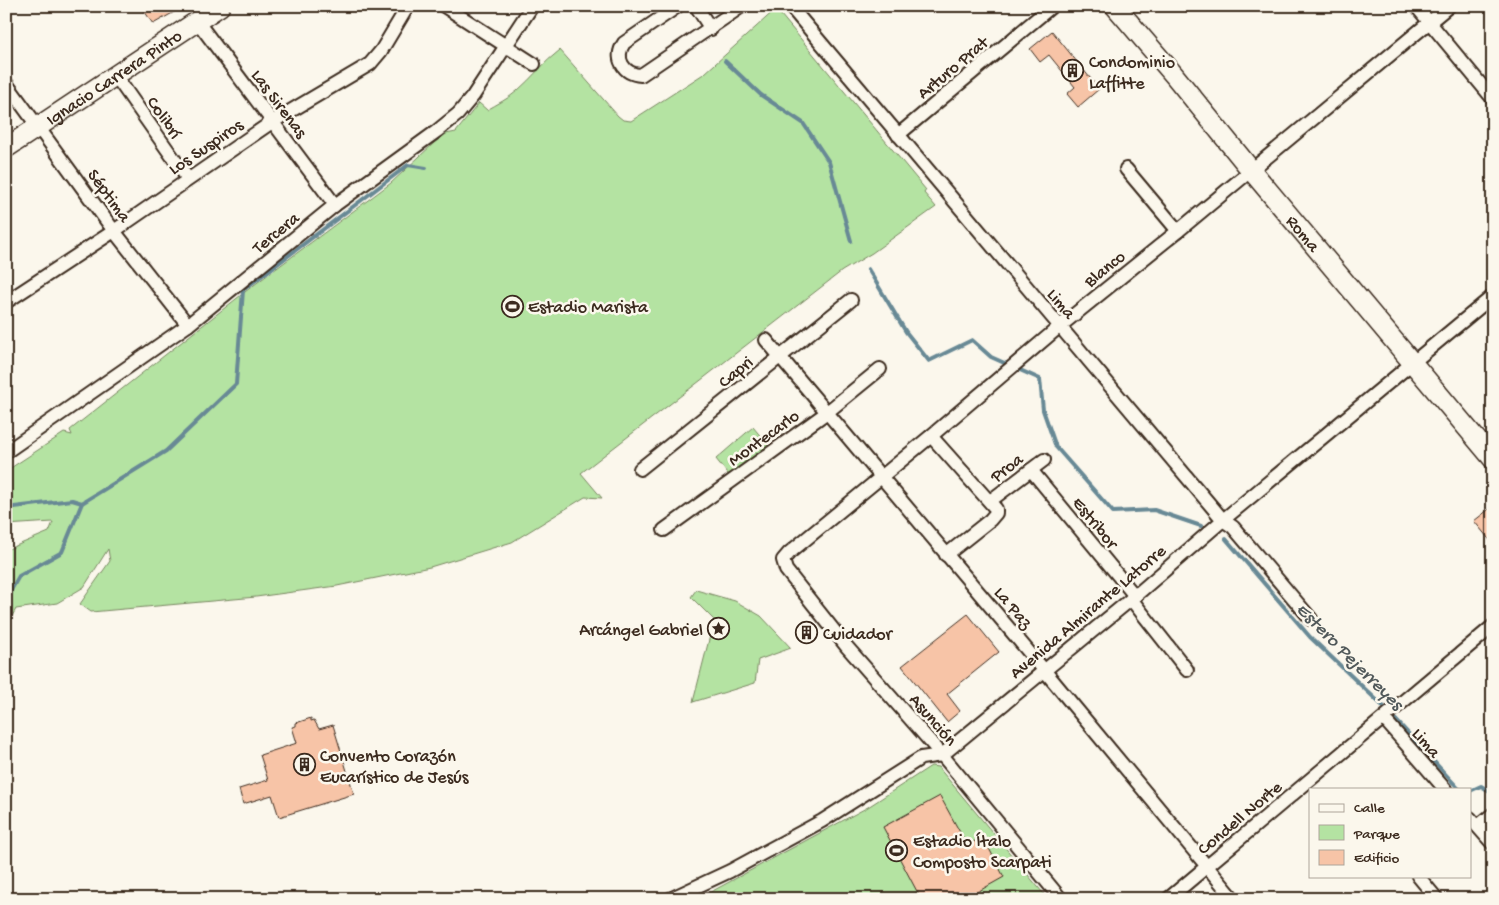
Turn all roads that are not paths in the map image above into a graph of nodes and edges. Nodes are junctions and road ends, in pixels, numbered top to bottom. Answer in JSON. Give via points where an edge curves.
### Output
{"nodes":[{"id":1,"x":220,"y":6,"type":"edge"},
{"id":2,"x":408,"y":6,"type":"edge"},
{"id":3,"x":444,"y":6,"type":"edge"},
{"id":4,"x":532,"y":6,"type":"edge"},
{"id":5,"x":678,"y":6,"type":"edge"},
{"id":6,"x":696,"y":6,"type":"edge"},
{"id":7,"x":742,"y":6,"type":"edge"},
{"id":8,"x":790,"y":6,"type":"edge"},
{"id":9,"x":1052,"y":6,"type":"edge"},
{"id":10,"x":1115,"y":6,"type":"edge"},
{"id":11,"x":1416,"y":6,"type":"edge"},
{"id":12,"x":1449,"y":6,"type":"edge"},
{"id":13,"x":197,"y":21,"type":"junction"},
{"id":14,"x":1430,"y":23,"type":"junction"},
{"id":15,"x":711,"y":28,"type":"junction"},
{"id":16,"x":507,"y":46,"type":"junction"},
{"id":17,"x":534,"y":64,"type":"dead end"},
{"id":18,"x":114,"y":76,"type":"junction"},
{"id":19,"x":6,"y":83,"type":"edge"},
{"id":20,"x":1493,"y":99,"type":"edge"},
{"id":21,"x":272,"y":122,"type":"junction"},
{"id":22,"x":39,"y":127,"type":"junction"},
{"id":23,"x":898,"y":135,"type":"junction"},
{"id":24,"x":6,"y":148,"type":"edge"},
{"id":25,"x":1126,"y":170,"type":"dead end"},
{"id":26,"x":1251,"y":170,"type":"junction"},
{"id":27,"x":188,"y":179,"type":"junction"},
{"id":28,"x":335,"y":205,"type":"junction"},
{"id":29,"x":114,"y":231,"type":"junction"},
{"id":30,"x":1178,"y":231,"type":"junction"},
{"id":31,"x":1493,"y":296,"type":"edge"},
{"id":32,"x":851,"y":300,"type":"dead end"},
{"id":33,"x":6,"y":302,"type":"edge"},
{"id":34,"x":188,"y":325,"type":"junction"},
{"id":35,"x":1059,"y":327,"type":"junction"},
{"id":36,"x":766,"y":340,"type":"dead end"},
{"id":37,"x":781,"y":357,"type":"junction"},
{"id":38,"x":1412,"y":363,"type":"junction"},
{"id":39,"x":880,"y":369,"type":"dead end"},
{"id":40,"x":826,"y":413,"type":"junction"},
{"id":41,"x":931,"y":436,"type":"junction"},
{"id":42,"x":6,"y":452,"type":"edge"},
{"id":43,"x":1493,"y":459,"type":"edge"},
{"id":44,"x":1044,"y":460,"type":"dead end"},
{"id":45,"x":640,"y":469,"type":"dead end"},
{"id":46,"x":1031,"y":470,"type":"junction"},
{"id":47,"x":882,"y":476,"type":"junction"},
{"id":48,"x":990,"y":501,"type":"junction"},
{"id":49,"x":1223,"y":520,"type":"junction"},
{"id":50,"x":664,"y":530,"type":"dead end"},
{"id":51,"x":946,"y":555,"type":"junction"},
{"id":52,"x":783,"y":560,"type":"joint"},
{"id":53,"x":1133,"y":598,"type":"junction"},
{"id":54,"x":1310,"y":619,"type":"dead end"},
{"id":55,"x":1493,"y":626,"type":"edge"},
{"id":56,"x":1044,"y":670,"type":"junction"},
{"id":57,"x":1186,"y":670,"type":"dead end"},
{"id":58,"x":1388,"y":714,"type":"junction"},
{"id":59,"x":942,"y":754,"type":"junction"},
{"id":60,"x":1444,"y":788,"type":"edge"},
{"id":61,"x":1492,"y":814,"type":"edge"},
{"id":62,"x":1474,"y":822,"type":"edge"},
{"id":63,"x":1493,"y":844,"type":"edge"},
{"id":64,"x":1207,"y":867,"type":"junction"},
{"id":65,"x":1420,"y":878,"type":"edge"},
{"id":66,"x":670,"y":899,"type":"edge"},
{"id":67,"x":1062,"y":899,"type":"edge"},
{"id":68,"x":1168,"y":899,"type":"edge"},
{"id":69,"x":1234,"y":899,"type":"edge"},
{"id":70,"x":1437,"y":899,"type":"edge"}],
"edges":[{"from":1,"to":13,"type":"street","name":"Ignacio Carrera Pinto"},
{"from":2,"to":21,"type":"street","name":"Los Suspiros","via":[[370,64]]},
{"from":3,"to":16,"type":"street"},
{"from":4,"to":16,"type":"street","name":"Tercera"},
{"from":5,"to":15,"type":"street","via":[[624,43],[619,57],[627,71],[641,75]]},
{"from":6,"to":15,"type":"street"},
{"from":7,"to":15,"type":"street"},
{"from":8,"to":23,"type":"street","name":"Lima"},
{"from":9,"to":23,"type":"street","name":"Arturo Prat"},
{"from":10,"to":26,"type":"street","name":"Roma"},
{"from":11,"to":14,"type":"street"},
{"from":12,"to":14,"type":"street","name":"Blanco"},
{"from":13,"to":18,"type":"street","name":"Ignacio Carrera Pinto"},
{"from":13,"to":21,"type":"street","name":"Las Sirenas"},
{"from":14,"to":20,"type":"street"},
{"from":14,"to":26,"type":"street","name":"Blanco"},
{"from":16,"to":17,"type":"street"},
{"from":16,"to":28,"type":"street","name":"Tercera","via":[[458,114]]},
{"from":18,"to":22,"type":"street","name":"Ignacio Carrera Pinto"},
{"from":18,"to":27,"type":"street","name":"Colibrí"},
{"from":19,"to":22,"type":"street","name":"Séptima"},
{"from":21,"to":27,"type":"street","name":"Los Suspiros"},
{"from":21,"to":28,"type":"street","name":"Las Sirenas"},
{"from":22,"to":24,"type":"street","name":"Ignacio Carrera Pinto"},
{"from":22,"to":29,"type":"street","name":"Séptima"},
{"from":23,"to":35,"type":"street","name":"Lima"},
{"from":25,"to":30,"type":"street"},
{"from":26,"to":30,"type":"street","name":"Blanco"},
{"from":26,"to":38,"type":"street","name":"Roma"},
{"from":27,"to":29,"type":"street","name":"Los Suspiros"},
{"from":28,"to":34,"type":"street","name":"Tercera"},
{"from":29,"to":33,"type":"street","name":"Los Suspiros"},
{"from":29,"to":34,"type":"street","name":"Séptima"},
{"from":30,"to":35,"type":"street","name":"Blanco"},
{"from":31,"to":38,"type":"street","name":"Avenida Almirante Latorre"},
{"from":32,"to":37,"type":"street","name":"Capri"},
{"from":34,"to":42,"type":"street","name":"Tercera"},
{"from":35,"to":41,"type":"street","name":"Blanco"},
{"from":35,"to":49,"type":"street","name":"Lima"},
{"from":36,"to":37,"type":"street","name":"La Paz"},
{"from":37,"to":40,"type":"street","name":"La Paz"},
{"from":37,"to":45,"type":"street","name":"Capri"},
{"from":38,"to":43,"type":"street","name":"Roma"},
{"from":38,"to":49,"type":"street","name":"Avenida Almirante Latorre"},
{"from":39,"to":40,"type":"street","name":"Montecarlo"},
{"from":40,"to":47,"type":"street","name":"La Paz"},
{"from":40,"to":50,"type":"street","name":"Montecarlo"},
{"from":41,"to":47,"type":"street","name":"Blanco"},
{"from":41,"to":48,"type":"street"},
{"from":44,"to":46,"type":"street","name":"Proa"},
{"from":46,"to":48,"type":"street","name":"Proa"},
{"from":46,"to":53,"type":"street","name":"Estribor"},
{"from":47,"to":51,"type":"street","name":"La Paz"},
{"from":47,"to":52,"type":"street","name":"Blanco"},
{"from":48,"to":51,"type":"street","via":[[996,513]]},
{"from":49,"to":53,"type":"street","name":"Avenida Almirante Latorre"},
{"from":49,"to":54,"type":"street","name":"Lima"},
{"from":51,"to":56,"type":"street","name":"La Paz"},
{"from":52,"to":59,"type":"street","name":"Asunción","via":[[786,570],[847,646]]},
{"from":53,"to":56,"type":"street","name":"Avenida Almirante Latorre"},
{"from":53,"to":57,"type":"street","name":"Estribor"},
{"from":55,"to":58,"type":"street","name":"Condell Norte"},
{"from":56,"to":59,"type":"street","name":"Avenida Almirante Latorre"},
{"from":56,"to":64,"type":"street","name":"La Paz"},
{"from":58,"to":60,"type":"street","name":"Lima"},
{"from":58,"to":64,"type":"street","name":"Condell Norte"},
{"from":59,"to":66,"type":"street","name":"Avenida Almirante Latorre","via":[[921,758],[822,821]]},
{"from":59,"to":67,"type":"street","name":"Asunción"},
{"from":61,"to":62,"type":"street"},
{"from":62,"to":63,"type":"street"},
{"from":64,"to":68,"type":"street","name":"Condell Norte"},
{"from":64,"to":69,"type":"street","name":"La Paz"},
{"from":65,"to":70,"type":"street"}]}
